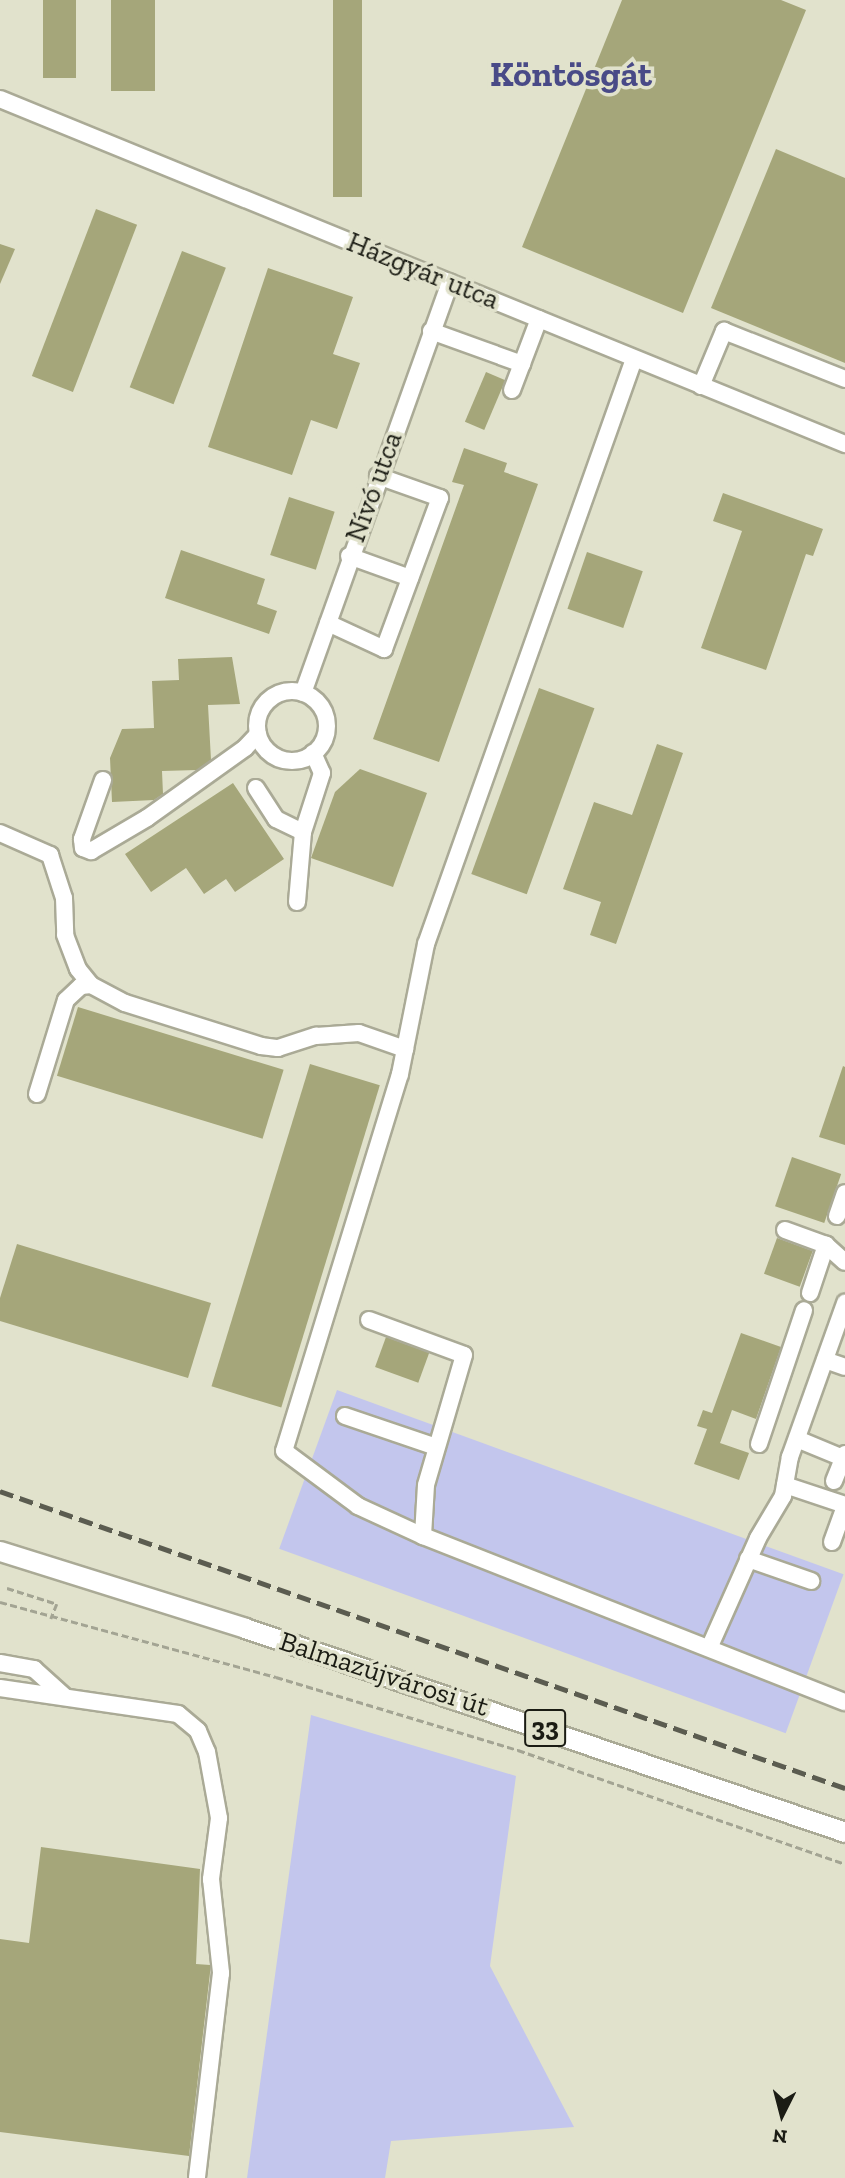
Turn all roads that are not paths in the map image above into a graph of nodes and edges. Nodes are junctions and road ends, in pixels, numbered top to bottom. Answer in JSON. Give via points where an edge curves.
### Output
{"nodes":[{"id":1,"x":0,"y":99,"type":"edge"},
{"id":2,"x":450,"y":282,"type":"junction"},
{"id":3,"x":539,"y":319,"type":"junction"},
{"id":4,"x":431,"y":331,"type":"junction"},
{"id":5,"x":634,"y":359,"type":"junction"},
{"id":6,"x":522,"y":364,"type":"junction"},
{"id":7,"x":845,"y":379,"type":"edge"},
{"id":8,"x":701,"y":386,"type":"junction"},
{"id":9,"x":512,"y":390,"type":"dead end"},
{"id":10,"x":845,"y":444,"type":"edge"},
{"id":11,"x":378,"y":476,"type":"junction"},
{"id":12,"x":349,"y":556,"type":"junction"},
{"id":13,"x":410,"y":578,"type":"junction"},
{"id":14,"x":328,"y":623,"type":"junction"},
{"id":15,"x":303,"y":693,"type":"junction"},
{"id":16,"x":258,"y":734,"type":"junction"},
{"id":17,"x":313,"y":753,"type":"junction"},
{"id":18,"x":103,"y":780,"type":"dead end"},
{"id":19,"x":256,"y":788,"type":"dead end"},
{"id":20,"x":303,"y":831,"type":"junction"},
{"id":21,"x":0,"y":833,"type":"edge"},
{"id":22,"x":297,"y":902,"type":"dead end"},
{"id":23,"x":91,"y":985,"type":"junction"},
{"id":24,"x":405,"y":1049,"type":"junction"},
{"id":25,"x":37,"y":1094,"type":"dead end"},
{"id":26,"x":845,"y":1193,"type":"edge"},
{"id":27,"x":837,"y":1216,"type":"dead end"},
{"id":28,"x":785,"y":1230,"type":"dead end"},
{"id":29,"x":826,"y":1245,"type":"junction"},
{"id":30,"x":845,"y":1262,"type":"edge"},
{"id":31,"x":810,"y":1293,"type":"dead end"},
{"id":32,"x":845,"y":1303,"type":"edge"},
{"id":33,"x":804,"y":1310,"type":"dead end"},
{"id":34,"x":369,"y":1320,"type":"dead end"},
{"id":35,"x":825,"y":1360,"type":"junction"},
{"id":36,"x":845,"y":1367,"type":"edge"},
{"id":37,"x":345,"y":1416,"type":"dead end"},
{"id":38,"x":797,"y":1439,"type":"junction"},
{"id":39,"x":759,"y":1444,"type":"dead end"},
{"id":40,"x":436,"y":1447,"type":"junction"},
{"id":41,"x":844,"y":1456,"type":"edge"},
{"id":42,"x":834,"y":1481,"type":"dead end"},
{"id":43,"x":785,"y":1485,"type":"junction"},
{"id":44,"x":845,"y":1505,"type":"edge"},
{"id":45,"x":424,"y":1536,"type":"junction"},
{"id":46,"x":832,"y":1542,"type":"dead end"},
{"id":47,"x":0,"y":1551,"type":"edge"},
{"id":48,"x":748,"y":1559,"type":"junction"},
{"id":49,"x":811,"y":1581,"type":"dead end"},
{"id":50,"x":710,"y":1646,"type":"junction"},
{"id":51,"x":0,"y":1663,"type":"edge"},
{"id":52,"x":0,"y":1689,"type":"edge"},
{"id":53,"x":69,"y":1698,"type":"junction"},
{"id":54,"x":845,"y":1702,"type":"edge"},
{"id":55,"x":845,"y":1832,"type":"edge"},
{"id":56,"x":197,"y":2178,"type":"edge"}],
"edges":[{"from":1,"to":2,"type":"street","name":"Házgyár utca"},
{"from":2,"to":3,"type":"street","name":"Házgyár utca"},
{"from":2,"to":4,"type":"street","name":"Nívó utca"},
{"from":3,"to":5,"type":"street","name":"Házgyár utca"},
{"from":3,"to":6,"type":"street"},
{"from":4,"to":6,"type":"street"},
{"from":4,"to":11,"type":"street","name":"Nívó utca"},
{"from":5,"to":8,"type":"street","name":"Házgyár utca"},
{"from":5,"to":24,"type":"street","via":[[426,944]]},
{"from":6,"to":9,"type":"street"},
{"from":7,"to":8,"type":"street","via":[[724,331]]},
{"from":8,"to":10,"type":"street","name":"Házgyár utca"},
{"from":11,"to":12,"type":"street","name":"Nívó utca"},
{"from":11,"to":13,"type":"street","via":[[440,498]]},
{"from":12,"to":13,"type":"street"},
{"from":12,"to":14,"type":"street","name":"Nívó utca"},
{"from":13,"to":14,"type":"street","via":[[384,649]]},
{"from":14,"to":15,"type":"street","name":"Nívó utca"},
{"from":15,"to":16,"type":"street","via":[[282,692],[264,704]]},
{"from":15,"to":17,"type":"street","via":[[320,705],[327,725]]},
{"from":16,"to":17,"type":"street","via":[[262,744],[281,759]]},
{"from":16,"to":18,"type":"street","via":[[147,818],[91,851],[83,848],[82,839]]},
{"from":17,"to":20,"type":"street","via":[[322,773]]},
{"from":19,"to":20,"type":"street","via":[[276,819]]},
{"from":20,"to":22,"type":"street"},
{"from":21,"to":23,"type":"street","via":[[50,855],[64,898],[65,935],[78,969]]},
{"from":23,"to":24,"type":"street","via":[[125,1003],[261,1046],[278,1048],[316,1036],[359,1032]]},
{"from":23,"to":25,"type":"street","via":[[81,986],[66,1000]]},
{"from":24,"to":45,"type":"street","via":[[284,1451],[358,1506]]},
{"from":26,"to":27,"type":"street"},
{"from":28,"to":29,"type":"street"},
{"from":29,"to":30,"type":"street"},
{"from":29,"to":31,"type":"street"},
{"from":32,"to":35,"type":"street"},
{"from":33,"to":39,"type":"street"},
{"from":34,"to":40,"type":"street","via":[[464,1355]]},
{"from":35,"to":36,"type":"street"},
{"from":35,"to":38,"type":"street"},
{"from":37,"to":40,"type":"street"},
{"from":38,"to":41,"type":"street"},
{"from":38,"to":43,"type":"street"},
{"from":40,"to":45,"type":"street","via":[[426,1485]]},
{"from":41,"to":42,"type":"street"},
{"from":43,"to":44,"type":"street"},
{"from":43,"to":48,"type":"street","via":[[772,1520]]},
{"from":44,"to":46,"type":"street"},
{"from":45,"to":50,"type":"street"},
{"from":47,"to":55,"type":"main road","name":"Balmazújvárosi út","number":"33","via":[[245,1628]]},
{"from":48,"to":49,"type":"street"},
{"from":48,"to":50,"type":"street"},
{"from":50,"to":54,"type":"street"},
{"from":51,"to":53,"type":"street","via":[[34,1669],[55,1692]]},
{"from":52,"to":53,"type":"street"},
{"from":53,"to":56,"type":"street","via":[[178,1714],[198,1731],[217,1786],[219,1818],[211,1879],[222,1973]]}]}
